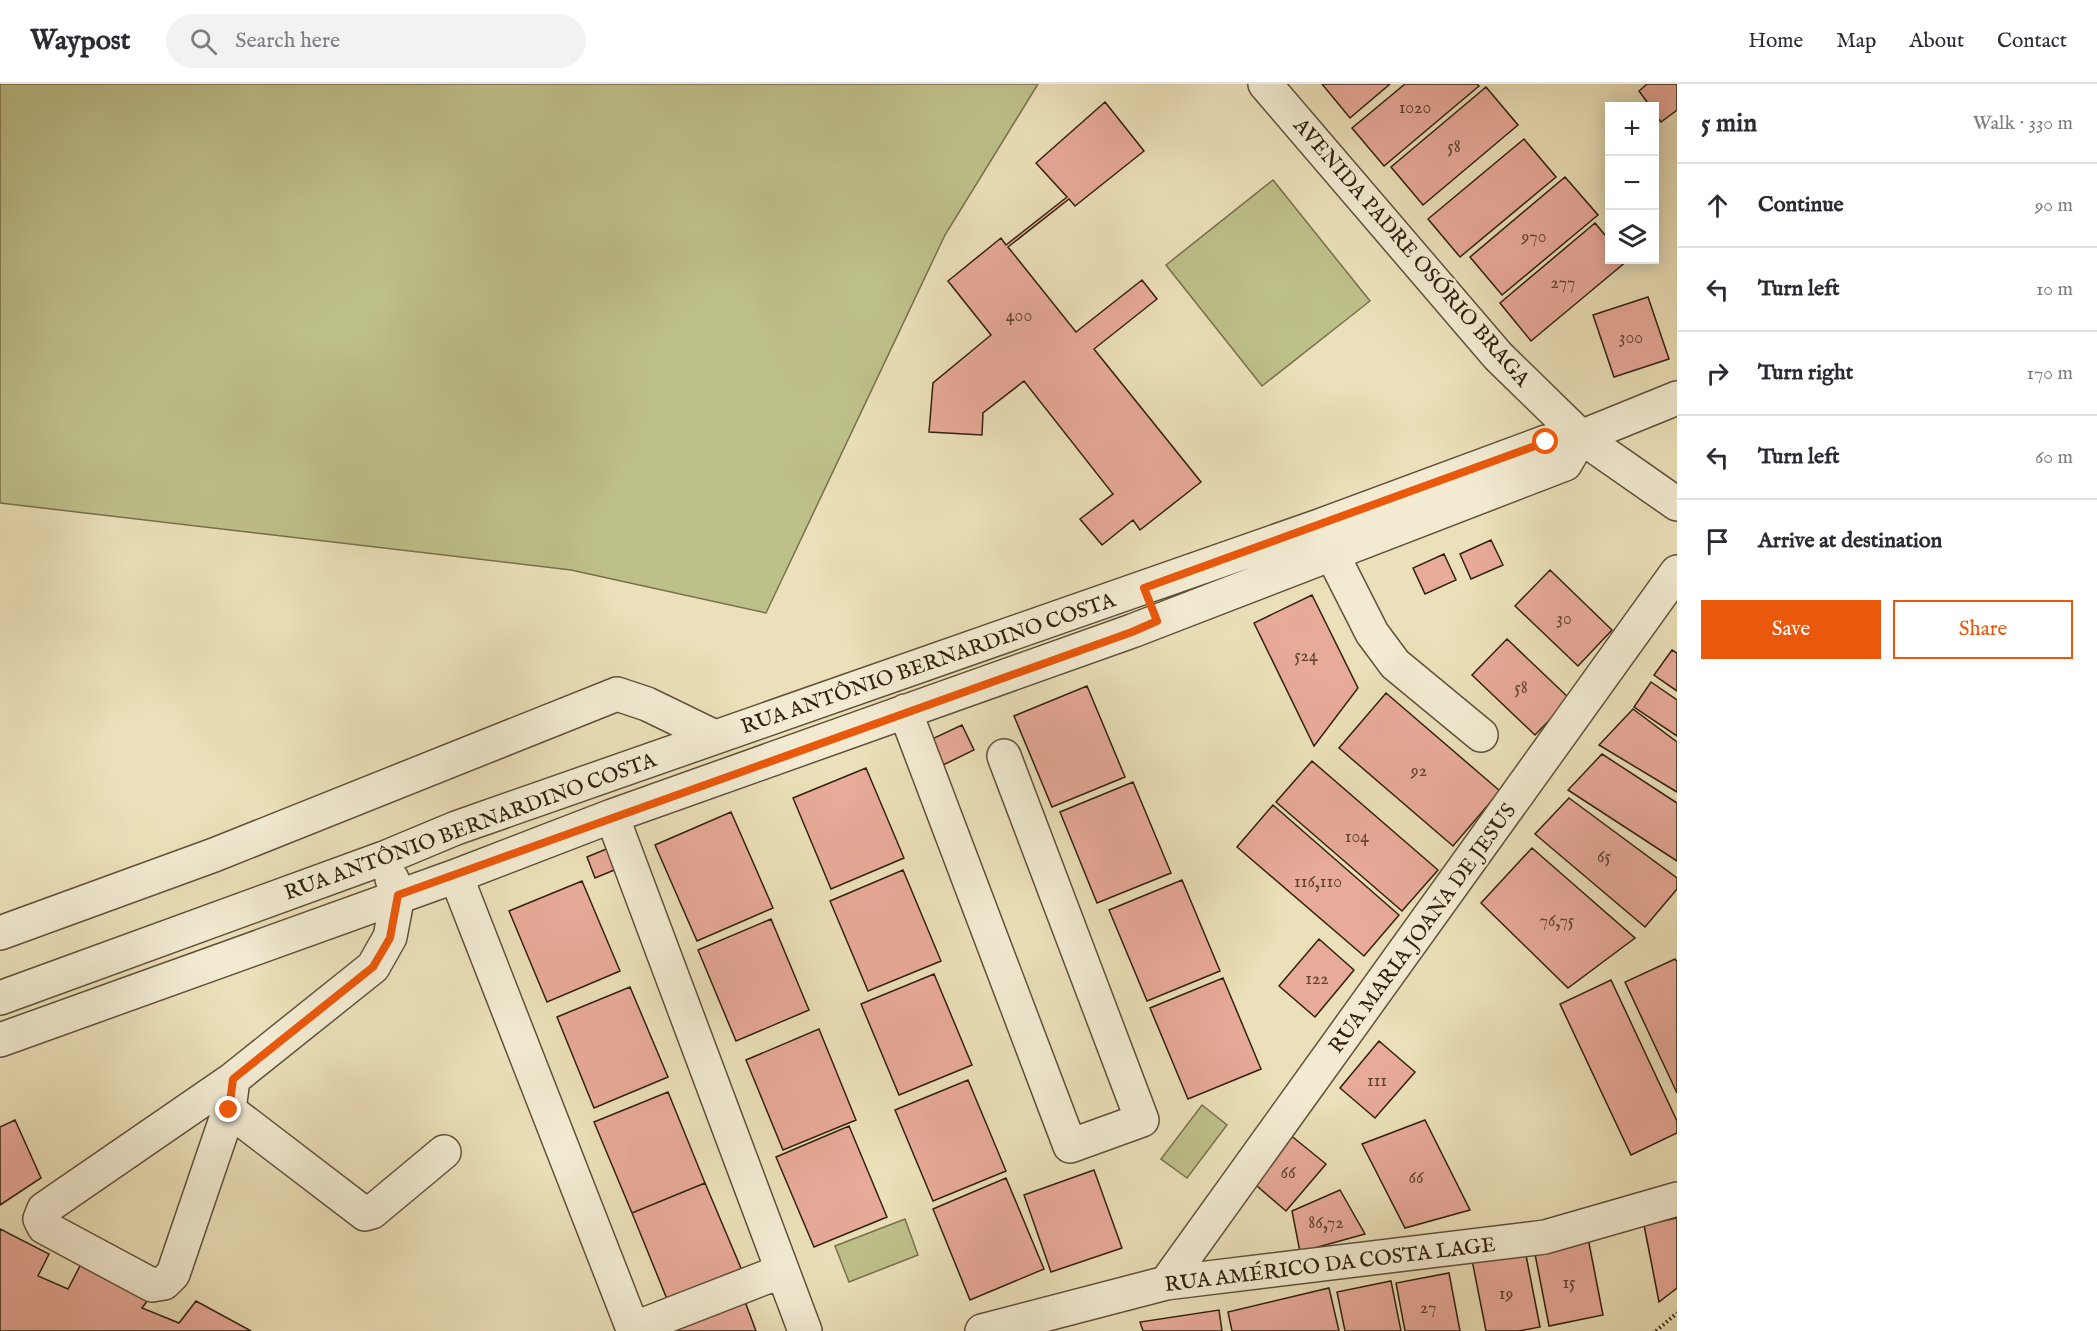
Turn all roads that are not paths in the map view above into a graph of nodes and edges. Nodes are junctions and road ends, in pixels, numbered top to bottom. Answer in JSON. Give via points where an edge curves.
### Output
{"nodes":[{"id":1,"x":1264,"y":84,"type":"edge"},
{"id":2,"x":1677,"y":398,"type":"edge"},
{"id":3,"x":1581,"y":437,"type":"junction"},
{"id":4,"x":1677,"y":504,"type":"edge"},
{"id":5,"x":1332,"y":554,"type":"junction"},
{"id":6,"x":1677,"y":572,"type":"edge"},
{"id":7,"x":1144,"y":588,"type":"junction"},
{"id":8,"x":1157,"y":621,"type":"junction"},
{"id":9,"x":905,"y":711,"type":"junction"},
{"id":10,"x":1481,"y":735,"type":"dead end"},
{"id":11,"x":715,"y":737,"type":"junction"},
{"id":12,"x":1004,"y":756,"type":"dead end"},
{"id":13,"x":612,"y":816,"type":"junction"},
{"id":14,"x":384,"y":858,"type":"junction"},
{"id":15,"x":456,"y":876,"type":"junction"},
{"id":16,"x":398,"y":895,"type":"junction"},
{"id":17,"x":0,"y":933,"type":"edge"},
{"id":18,"x":0,"y":998,"type":"edge"},
{"id":19,"x":0,"y":1040,"type":"edge"},
{"id":20,"x":231,"y":1095,"type":"junction"},
{"id":21,"x":444,"y":1152,"type":"dead end"},
{"id":22,"x":1677,"y":1199,"type":"edge"},
{"id":23,"x":782,"y":1270,"type":"junction"},
{"id":24,"x":1166,"y":1283,"type":"junction"},
{"id":25,"x":805,"y":1331,"type":"edge"},
{"id":26,"x":982,"y":1331,"type":"edge"}],
"edges":[{"from":1,"to":3,"type":"street","name":"AVENIDA PADRE OSÓRIO BRAGA","via":[[1498,356]]},
{"from":2,"to":3,"type":"street"},
{"from":3,"to":4,"type":"street","name":"AVENIDA PADRE OSÓRIO BRAGA"},
{"from":3,"to":5,"type":"street","name":"RUA ANTÔNIO BERNARDINO COSTA","via":[[1565,464]]},
{"from":3,"to":7,"type":"street","name":"RUA ANTÔNIO BERNARDINO COSTA","via":[[1546,442]]},
{"from":5,"to":8,"type":"street","name":"RUA ANTÔNIO BERNARDINO COSTA"},
{"from":5,"to":10,"type":"street","via":[[1372,633],[1395,664]]},
{"from":6,"to":24,"type":"street","name":"RUA MARIA JOANA DE JESUS"},
{"from":7,"to":8,"type":"street"},
{"from":7,"to":11,"type":"street","name":"RUA ANTÔNIO BERNARDINO COSTA"},
{"from":8,"to":9,"type":"street","name":"RUA ANTÔNIO BERNARDINO COSTA"},
{"from":9,"to":12,"type":"street","via":[[1070,1146],[1142,1120]]},
{"from":9,"to":13,"type":"street","name":"RUA ANTÔNIO BERNARDINO COSTA"},
{"from":11,"to":14,"type":"street","name":"RUA ANTÔNIO BERNARDINO COSTA","via":[[456,828]]},
{"from":11,"to":17,"type":"street","via":[[617,694],[214,855]]},
{"from":13,"to":15,"type":"street","name":"RUA ANTÔNIO BERNARDINO COSTA"},
{"from":13,"to":23,"type":"street"},
{"from":14,"to":16,"type":"street"},
{"from":14,"to":18,"type":"street","name":"RUA ANTÔNIO BERNARDINO COSTA"},
{"from":15,"to":16,"type":"street","name":"RUA ANTÔNIO BERNARDINO COSTA"},
{"from":15,"to":23,"type":"street","via":[[633,1329]]},
{"from":16,"to":19,"type":"street","name":"RUA ANTÔNIO BERNARDINO COSTA"},
{"from":16,"to":20,"type":"street","via":[[390,938],[373,967]]},
{"from":20,"to":20,"type":"street","via":[[44,1209],[40,1219],[44,1227],[152,1285],[164,1283],[173,1274]]},
{"from":20,"to":21,"type":"street","via":[[365,1214]]},
{"from":22,"to":24,"type":"street","name":"RUA AMÉRICO DA COSTA LAGE","via":[[1545,1237]]},
{"from":23,"to":25,"type":"street"},
{"from":24,"to":26,"type":"street","name":"RUA AMÉRICO DA COSTA LAGE"}]}
